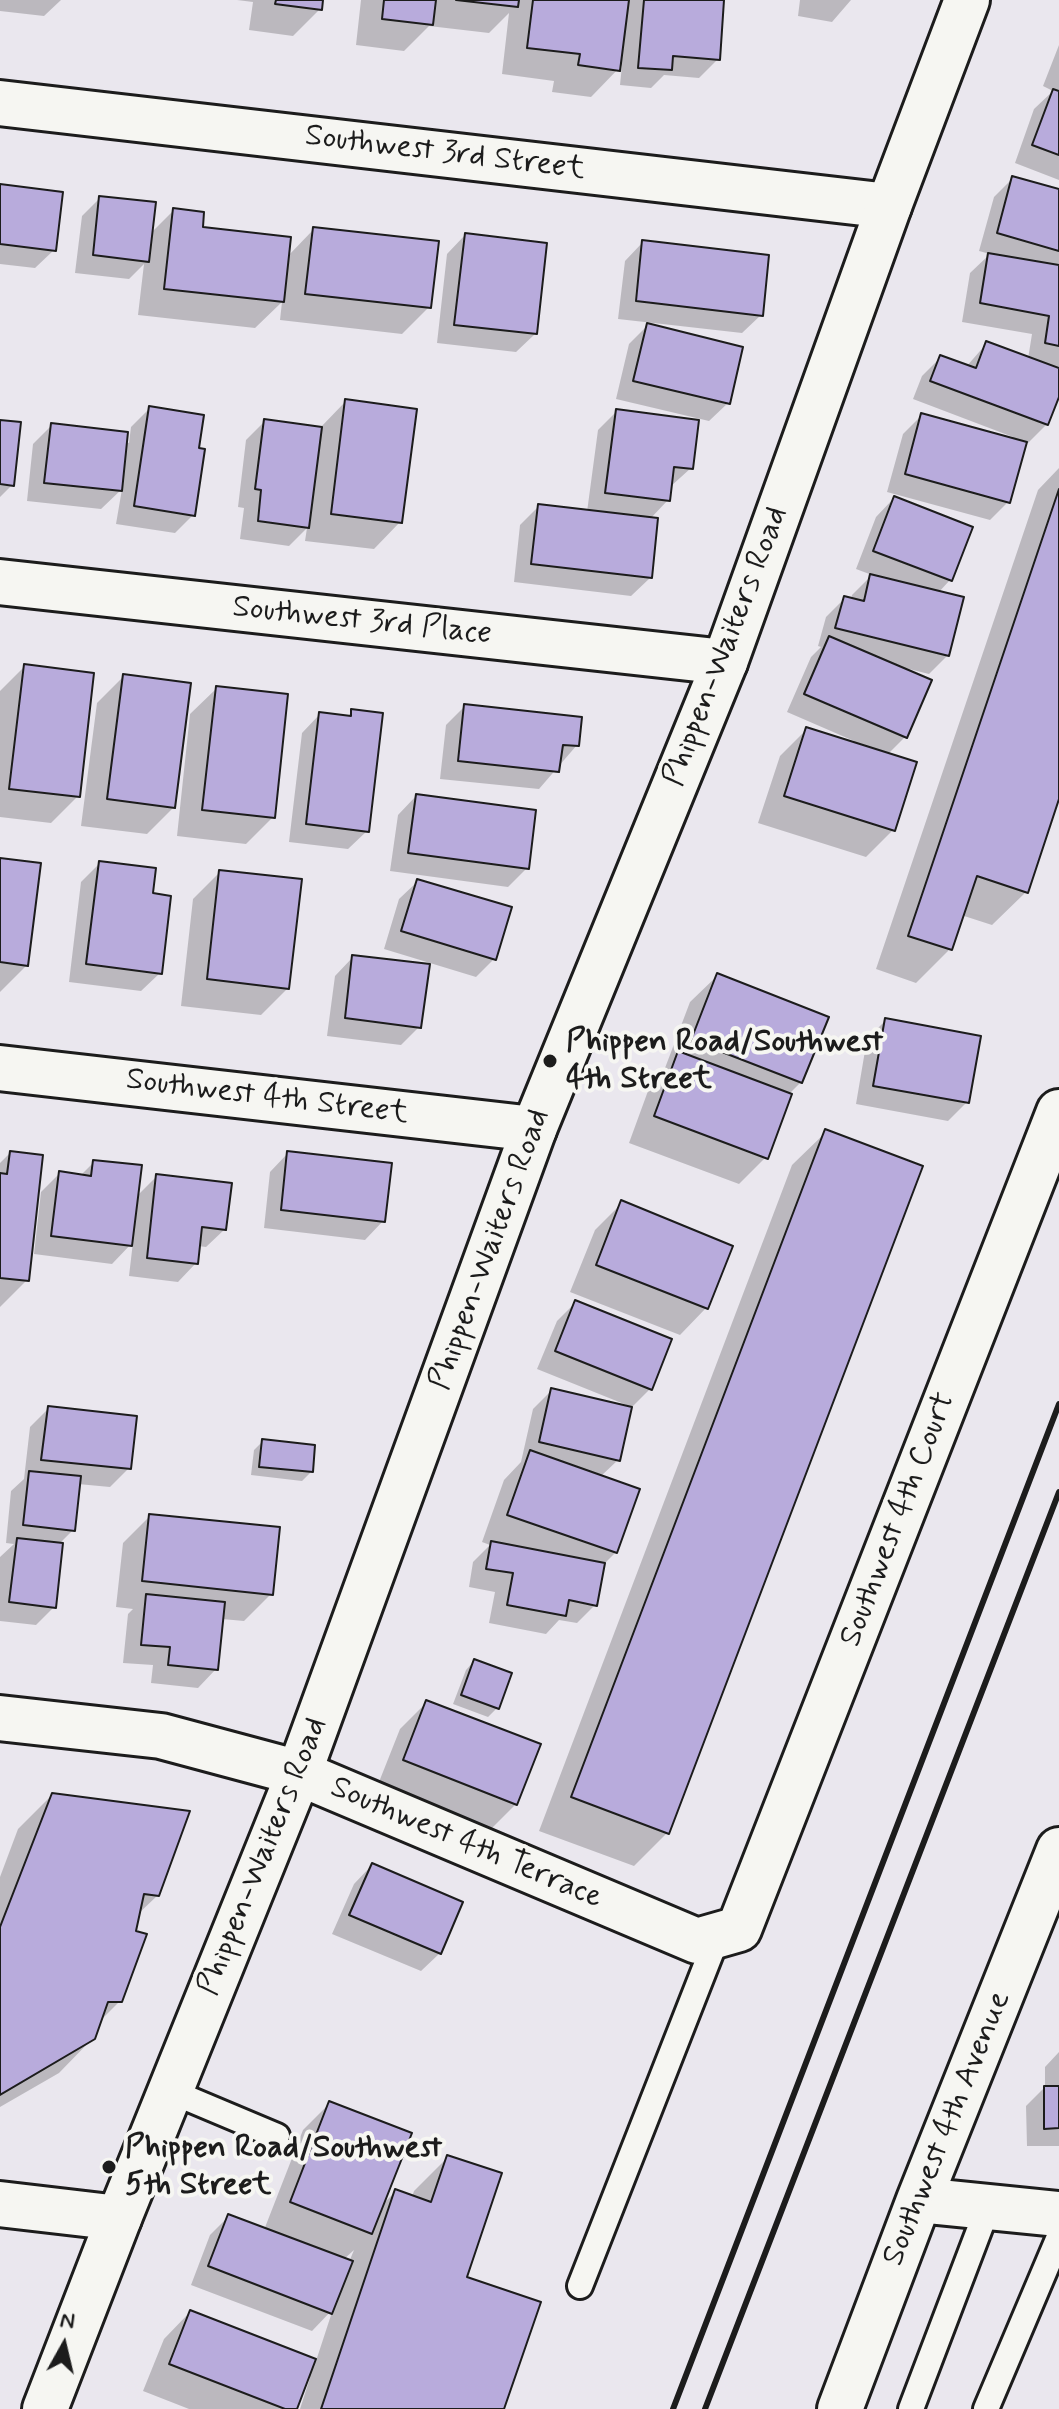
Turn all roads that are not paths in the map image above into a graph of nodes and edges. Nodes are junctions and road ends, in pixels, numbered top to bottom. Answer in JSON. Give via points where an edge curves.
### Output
{"nodes":[{"id":1,"x":967,"y":0,"type":"edge"},
{"id":2,"x":0,"y":103,"type":"edge"},
{"id":3,"x":889,"y":206,"type":"junction"},
{"id":4,"x":0,"y":582,"type":"edge"},
{"id":5,"x":725,"y":662,"type":"junction"},
{"id":6,"x":0,"y":1068,"type":"edge"},
{"id":7,"x":1059,"y":1112,"type":"edge"},
{"id":8,"x":534,"y":1129,"type":"junction"},
{"id":9,"x":0,"y":1718,"type":"edge"},
{"id":10,"x":299,"y":1773,"type":"junction"},
{"id":11,"x":1059,"y":1850,"type":"edge"},
{"id":12,"x":729,"y":1932,"type":"junction"},
{"id":13,"x":170,"y":2091,"type":"junction"},
{"id":14,"x":277,"y":2136,"type":"dead end"},
{"id":15,"x":919,"y":2200,"type":"junction"},
{"id":16,"x":0,"y":2204,"type":"edge"},
{"id":17,"x":988,"y":2207,"type":"junction"},
{"id":18,"x":1059,"y":2214,"type":"edge"},
{"id":19,"x":119,"y":2218,"type":"junction"},
{"id":20,"x":1059,"y":2237,"type":"edge"},
{"id":21,"x":580,"y":2286,"type":"dead end"},
{"id":22,"x":45,"y":2409,"type":"edge"},
{"id":23,"x":840,"y":2409,"type":"edge"},
{"id":24,"x":911,"y":2409,"type":"edge"},
{"id":25,"x":986,"y":2409,"type":"edge"}],
"edges":[{"from":1,"to":3,"type":"street","name":"Phippen-Waiters Road"},
{"from":2,"to":3,"type":"street","name":"Southwest 3rd Street"},
{"from":3,"to":5,"type":"street","name":"Phippen-Waiters Road"},
{"from":4,"to":5,"type":"street","name":"Southwest 3rd Place"},
{"from":5,"to":8,"type":"street","name":"Phippen-Waiters Road"},
{"from":6,"to":8,"type":"street","name":"Southwest 4th Street"},
{"from":7,"to":12,"type":"street","name":"Southwest 4th Court"},
{"from":8,"to":10,"type":"street","name":"Phippen-Waiters Road"},
{"from":9,"to":10,"type":"street","name":"Southwest 4th Terrace","via":[[161,1736]]},
{"from":10,"to":12,"type":"street","name":"Southwest 4th Terrace","via":[[697,1941]]},
{"from":10,"to":13,"type":"street","name":"Phippen-Waiters Road"},
{"from":11,"to":15,"type":"street","name":"Southwest 4th Avenue"},
{"from":12,"to":21,"type":"lane"},
{"from":13,"to":14,"type":"lane"},
{"from":13,"to":19,"type":"street","name":"Phippen-Waiters Road"},
{"from":15,"to":17,"type":"street"},
{"from":15,"to":23,"type":"street","name":"Southwest 4th Avenue"},
{"from":16,"to":19,"type":"street"},
{"from":17,"to":18,"type":"street"},
{"from":17,"to":24,"type":"lane"},
{"from":19,"to":22,"type":"street","name":"Phippen-Waiters Road"},
{"from":20,"to":25,"type":"lane"}]}
